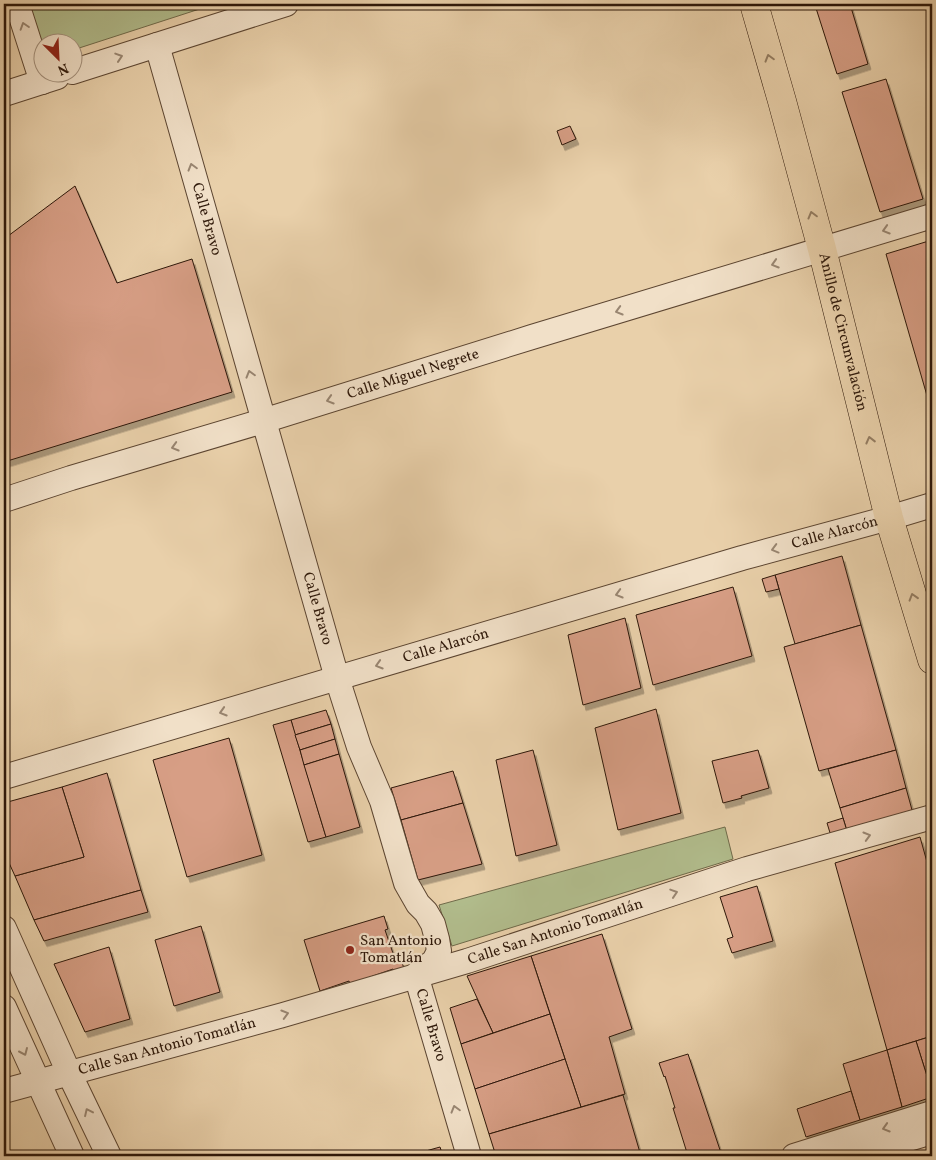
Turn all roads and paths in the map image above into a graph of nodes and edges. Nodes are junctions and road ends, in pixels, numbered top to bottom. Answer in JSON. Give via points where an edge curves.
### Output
{"nodes":[{"id":1,"x":17,"y":4,"type":"edge"},
{"id":2,"x":286,"y":4,"type":"edge"},
{"id":3,"x":754,"y":4,"type":"edge"},
{"id":4,"x":157,"y":44,"type":"junction"},
{"id":5,"x":32,"y":51,"type":"edge"},
{"id":6,"x":82,"y":68,"type":"edge"},
{"id":7,"x":42,"y":82,"type":"edge"},
{"id":8,"x":4,"y":94,"type":"edge"},
{"id":9,"x":932,"y":216,"type":"edge"},
{"id":10,"x":822,"y":249,"type":"junction"},
{"id":11,"x":263,"y":421,"type":"junction"},
{"id":12,"x":4,"y":500,"type":"edge"},
{"id":13,"x":932,"y":505,"type":"edge"},
{"id":14,"x":889,"y":518,"type":"junction"},
{"id":15,"x":932,"y":660,"type":"edge"},
{"id":16,"x":337,"y":678,"type":"junction"},
{"id":17,"x":4,"y":777,"type":"edge"},
{"id":18,"x":932,"y":817,"type":"edge"},
{"id":19,"x":4,"y":928,"type":"edge"},
{"id":20,"x":416,"y":975,"type":"junction"},
{"id":21,"x":4,"y":1007,"type":"edge"},
{"id":22,"x":70,"y":1073,"type":"junction"},
{"id":23,"x":37,"y":1081,"type":"junction"},
{"id":24,"x":4,"y":1091,"type":"edge"},
{"id":25,"x":932,"y":1113,"type":"edge"},
{"id":26,"x":932,"y":1132,"type":"edge"},
{"id":27,"x":72,"y":1156,"type":"edge"},
{"id":28,"x":109,"y":1156,"type":"edge"},
{"id":29,"x":469,"y":1156,"type":"edge"},
{"id":30,"x":794,"y":1156,"type":"edge"},
{"id":31,"x":851,"y":1156,"type":"edge"}],
"edges":[{"from":5,"to":1,"type":"street","one_way":true},
{"from":2,"to":4,"type":"street"},
{"from":10,"to":3,"type":"main road","name":"Anillo de Circunvalación","one_way":true},
{"from":6,"to":4,"type":"street","one_way":true},
{"from":11,"to":4,"type":"street","name":"Calle Bravo","one_way":true},
{"from":7,"to":8,"type":"street"},
{"from":9,"to":10,"type":"street","name":"Calle Miguel Negrete","one_way":true},
{"from":10,"to":11,"type":"street","name":"Calle Miguel Negrete","one_way":true},
{"from":14,"to":10,"type":"main road","name":"Anillo de Circunvalación","one_way":true},
{"from":11,"to":12,"type":"street","name":"Calle Miguel Negrete","one_way":true},
{"from":11,"to":16,"type":"street","name":"Calle Bravo"},
{"from":13,"to":14,"type":"street","name":"Calle Alarcón"},
{"from":15,"to":14,"type":"main road","name":"Anillo de Circunvalación","one_way":true},
{"from":14,"to":16,"type":"street","name":"Calle Alarcón","one_way":true,"via":[[742,558]]},
{"from":16,"to":17,"type":"street","name":"Calle Alarcón","one_way":true},
{"from":16,"to":20,"type":"street","name":"Calle Bravo","via":[[359,747],[382,801],[406,883],[433,924],[438,939],[439,951],[434,961]]},
{"from":20,"to":18,"type":"street","name":"Calle San Antonio Tomatlán","one_way":true,"via":[[746,869]]},
{"from":19,"to":22,"type":"street"},
{"from":22,"to":20,"type":"street","name":"Calle San Antonio Tomatlán","one_way":true,"via":[[274,1018]]},
{"from":29,"to":20,"type":"street","name":"Calle Bravo","one_way":true},
{"from":21,"to":23,"type":"street","one_way":true},
{"from":22,"to":23,"type":"street","name":"Calle San Antonio Tomatlán"},
{"from":28,"to":22,"type":"street","one_way":true},
{"from":23,"to":24,"type":"street","name":"Calle San Antonio Tomatlán"},
{"from":23,"to":27,"type":"street"},
{"from":25,"to":30,"type":"street","one_way":true},
{"from":26,"to":31,"type":"street"}]}
